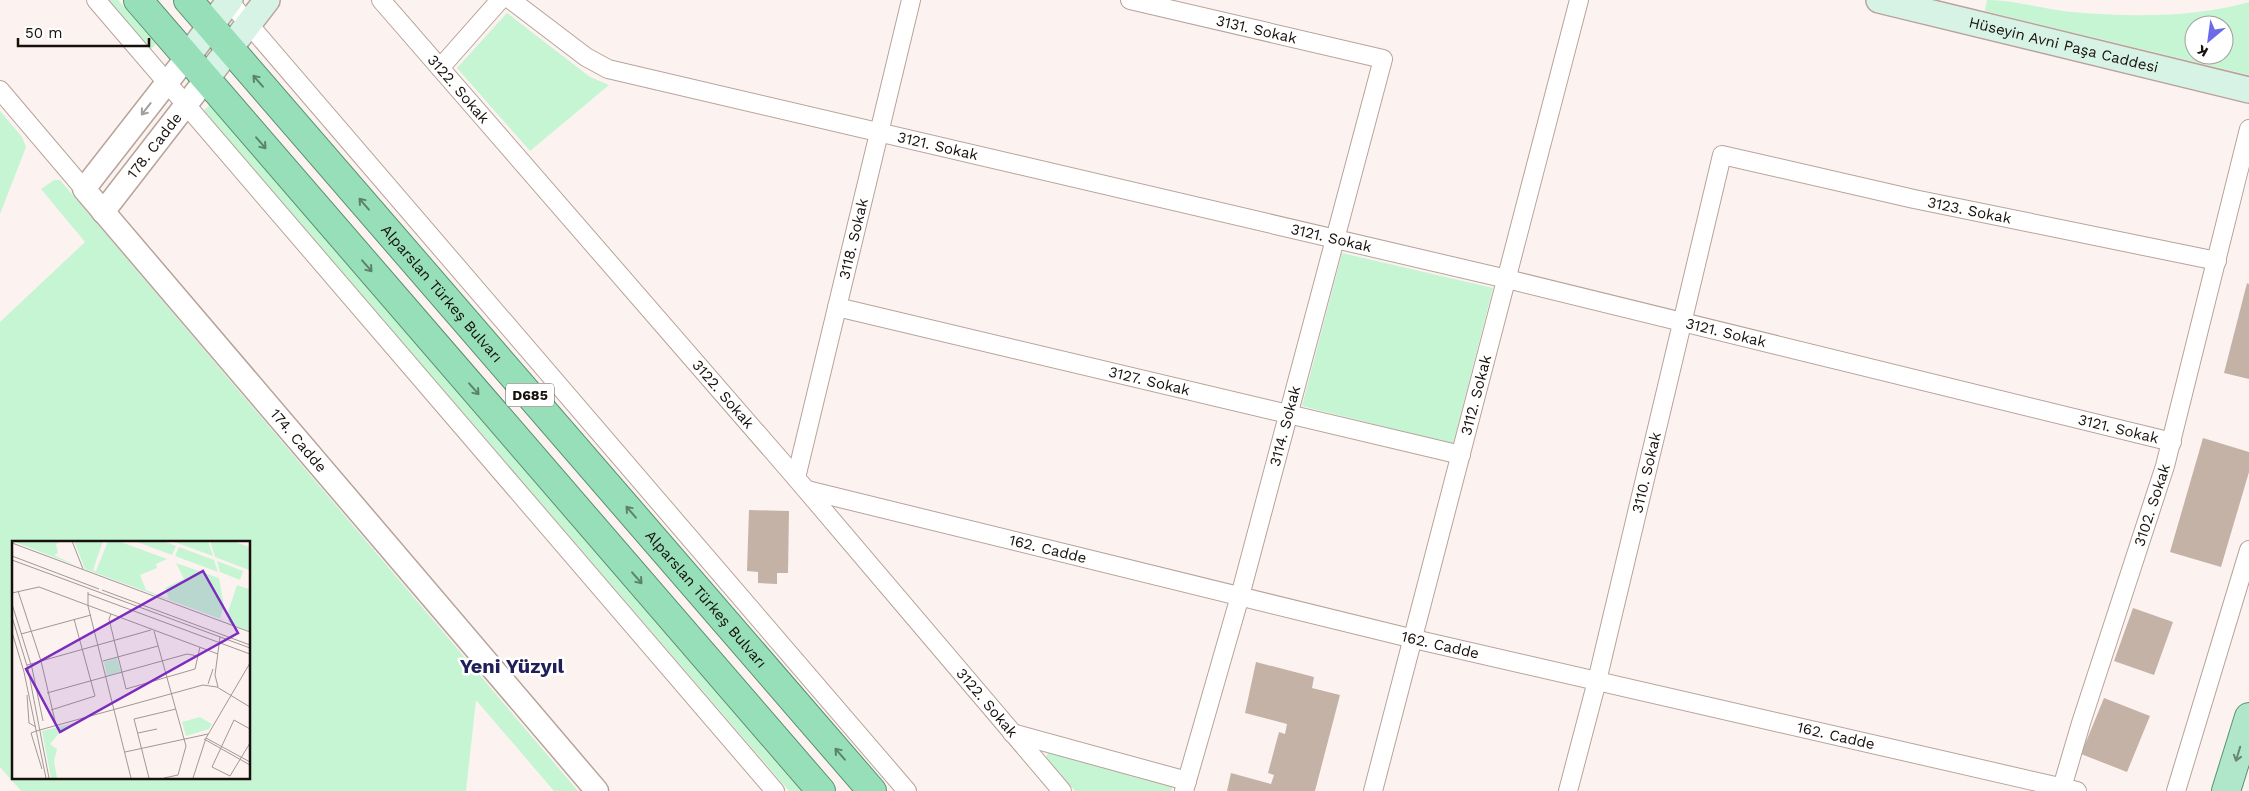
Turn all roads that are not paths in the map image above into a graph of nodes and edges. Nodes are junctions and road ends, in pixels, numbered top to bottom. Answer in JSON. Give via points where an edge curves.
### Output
{"nodes":[{"id":1,"x":96,"y":0,"type":"edge"},
{"id":2,"x":138,"y":0,"type":"edge"},
{"id":3,"x":188,"y":0,"type":"edge"},
{"id":4,"x":229,"y":0,"type":"edge"},
{"id":5,"x":267,"y":0,"type":"edge"},
{"id":6,"x":381,"y":0,"type":"edge"},
{"id":7,"x":500,"y":0,"type":"edge"},
{"id":8,"x":511,"y":0,"type":"edge"},
{"id":9,"x":911,"y":0,"type":"edge"},
{"id":10,"x":1130,"y":0,"type":"edge"},
{"id":11,"x":1579,"y":0,"type":"edge"},
{"id":12,"x":1879,"y":0,"type":"edge"},
{"id":13,"x":248,"y":24,"type":"junction"},
{"id":14,"x":210,"y":26,"type":"junction"},
{"id":15,"x":230,"y":48,"type":"junction"},
{"id":16,"x":187,"y":57,"type":"junction"},
{"id":17,"x":1383,"y":59,"type":"joint"},
{"id":18,"x":440,"y":68,"type":"junction"},
{"id":19,"x":206,"y":80,"type":"junction"},
{"id":20,"x":166,"y":83,"type":"junction"},
{"id":21,"x":0,"y":90,"type":"edge"},
{"id":22,"x":2249,"y":90,"type":"edge"},
{"id":23,"x":187,"y":105,"type":"junction"},
{"id":24,"x":2249,"y":129,"type":"edge"},
{"id":25,"x":879,"y":133,"type":"junction"},
{"id":26,"x":1722,"y":155,"type":"joint"},
{"id":27,"x":84,"y":189,"type":"junction"},
{"id":28,"x":104,"y":212,"type":"junction"},
{"id":29,"x":1335,"y":239,"type":"junction"},
{"id":30,"x":2217,"y":261,"type":"junction"},
{"id":31,"x":1507,"y":279,"type":"junction"},
{"id":32,"x":837,"y":307,"type":"junction"},
{"id":33,"x":1682,"y":322,"type":"junction"},
{"id":34,"x":1288,"y":414,"type":"junction"},
{"id":35,"x":2172,"y":442,"type":"junction"},
{"id":36,"x":1461,"y":455,"type":"junction"},
{"id":37,"x":801,"y":484,"type":"junction"},
{"id":38,"x":2249,"y":550,"type":"edge"},
{"id":39,"x":1240,"y":596,"type":"junction"},
{"id":40,"x":1414,"y":639,"type":"junction"},
{"id":41,"x":1597,"y":681,"type":"junction"},
{"id":42,"x":2249,"y":717,"type":"edge"},
{"id":43,"x":1012,"y":733,"type":"junction"},
{"id":44,"x":1185,"y":786,"type":"edge"},
{"id":45,"x":2067,"y":790,"type":"edge"},
{"id":46,"x":597,"y":791,"type":"edge"},
{"id":47,"x":775,"y":791,"type":"edge"},
{"id":48,"x":821,"y":791,"type":"edge"},
{"id":49,"x":872,"y":791,"type":"edge"},
{"id":50,"x":907,"y":791,"type":"edge"},
{"id":51,"x":1062,"y":791,"type":"edge"},
{"id":52,"x":1374,"y":791,"type":"edge"},
{"id":53,"x":1568,"y":791,"type":"edge"},
{"id":54,"x":2176,"y":791,"type":"edge"},
{"id":55,"x":2226,"y":791,"type":"edge"}],
"edges":[{"from":1,"to":20,"type":"street"},
{"from":2,"to":16,"type":"highway","number":"D685"},
{"from":3,"to":14,"type":"highway","name":"Alparslan Türkeş Bulvarı","number":"D685"},
{"from":4,"to":13,"type":"street"},
{"from":4,"to":14,"type":"main road"},
{"from":5,"to":13,"type":"main road"},
{"from":6,"to":18,"type":"street","name":"3122. Sokak"},
{"from":7,"to":18,"type":"street"},
{"from":8,"to":25,"type":"street","name":"3121. Sokak","via":[[586,57],[608,69]]},
{"from":9,"to":25,"type":"street","name":"3118. Sokak"},
{"from":10,"to":17,"type":"street","name":"3131. Sokak"},
{"from":11,"to":31,"type":"street","name":"3112. Sokak"},
{"from":12,"to":22,"type":"main road","name":"Hüseyin Avni Paşa Caddesi"},
{"from":13,"to":15,"type":"main road"},
{"from":13,"to":50,"type":"street"},
{"from":14,"to":15,"type":"highway","name":"Alparslan Türkeş Bulvarı","number":"D685"},
{"from":14,"to":16,"type":"main road"},
{"from":15,"to":19,"type":"main road"},
{"from":49,"to":15,"type":"highway","name":"Alparslan Türkeş Bulvarı","number":"D685","one_way":true},
{"from":16,"to":19,"type":"highway","number":"D685"},
{"from":16,"to":20,"type":"street","name":"178. Cadde"},
{"from":17,"to":29,"type":"street","name":"3114. Sokak"},
{"from":18,"to":37,"type":"street","name":"3122. Sokak"},
{"from":19,"to":23,"type":"street","name":"178. Cadde"},
{"from":19,"to":48,"type":"highway","number":"D685","one_way":true},
{"from":20,"to":23,"type":"street"},
{"from":20,"to":27,"type":"street","name":"178. Cadde","one_way":true},
{"from":21,"to":27,"type":"street","name":"174. Cadde"},
{"from":23,"to":28,"type":"street","name":"178. Cadde"},
{"from":23,"to":47,"type":"street"},
{"from":24,"to":30,"type":"street","name":"3102. Sokak"},
{"from":25,"to":29,"type":"street","name":"3121. Sokak"},
{"from":25,"to":32,"type":"street","name":"3118. Sokak"},
{"from":26,"to":30,"type":"street","name":"3123. Sokak","via":[[1914,199]]},
{"from":26,"to":33,"type":"street","name":"3110. Sokak"},
{"from":27,"to":28,"type":"street","name":"174. Cadde"},
{"from":28,"to":46,"type":"street","name":"174. Cadde"},
{"from":29,"to":31,"type":"street","name":"3121. Sokak"},
{"from":29,"to":34,"type":"street","name":"3114. Sokak"},
{"from":30,"to":35,"type":"street","name":"3102. Sokak"},
{"from":31,"to":33,"type":"street","name":"3121. Sokak"},
{"from":31,"to":36,"type":"street","name":"3112. Sokak"},
{"from":32,"to":34,"type":"street","name":"3127. Sokak"},
{"from":32,"to":37,"type":"street","name":"3118. Sokak"},
{"from":33,"to":35,"type":"street","name":"3121. Sokak"},
{"from":33,"to":41,"type":"street","name":"3110. Sokak"},
{"from":34,"to":36,"type":"street","name":"3127. Sokak"},
{"from":34,"to":39,"type":"street","name":"3114. Sokak"},
{"from":35,"to":45,"type":"street","name":"3102. Sokak","via":[[2081,723]]},
{"from":36,"to":40,"type":"street","name":"3112. Sokak"},
{"from":37,"to":39,"type":"street","name":"162. Cadde"},
{"from":37,"to":43,"type":"street","name":"3122. Sokak"},
{"from":38,"to":54,"type":"street"},
{"from":39,"to":40,"type":"street","name":"162. Cadde"},
{"from":39,"to":44,"type":"street","name":"3114. Sokak"},
{"from":40,"to":41,"type":"street","name":"162. Cadde"},
{"from":40,"to":52,"type":"street","name":"3112. Sokak"},
{"from":41,"to":45,"type":"street","name":"162. Cadde"},
{"from":41,"to":53,"type":"street","name":"3110. Sokak"},
{"from":42,"to":55,"type":"main road","one_way":true},
{"from":43,"to":44,"type":"street"},
{"from":43,"to":51,"type":"street","name":"3122. Sokak"}]}
